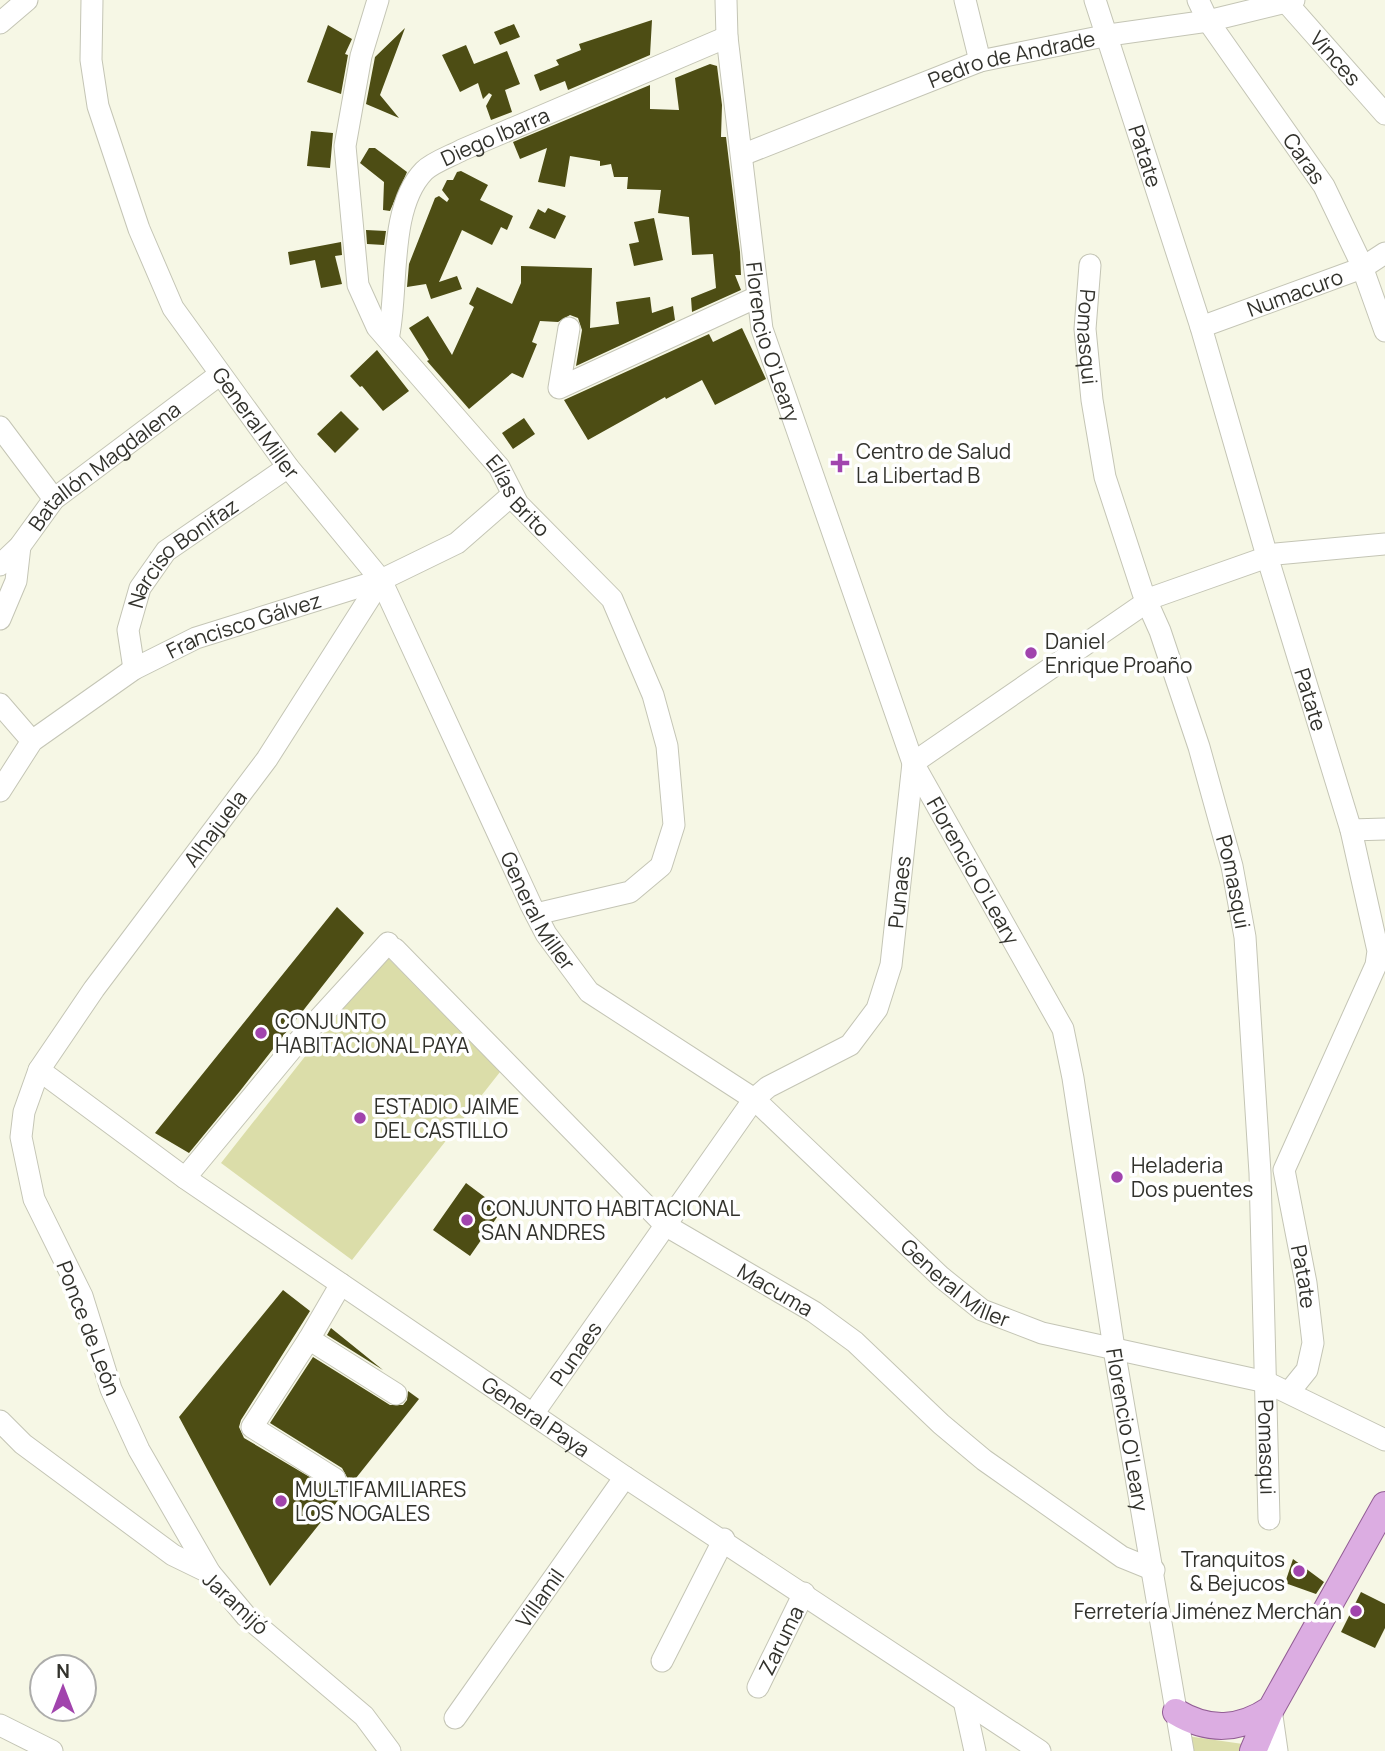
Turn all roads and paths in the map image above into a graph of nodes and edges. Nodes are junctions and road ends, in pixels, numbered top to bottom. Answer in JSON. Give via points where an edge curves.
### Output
{"nodes":[{"id":1,"x":27,"y":0,"type":"edge"},
{"id":2,"x":92,"y":0,"type":"edge"},
{"id":3,"x":379,"y":0,"type":"edge"},
{"id":4,"x":726,"y":0,"type":"edge"},
{"id":5,"x":965,"y":0,"type":"edge"},
{"id":6,"x":1096,"y":0,"type":"edge"},
{"id":7,"x":1198,"y":0,"type":"edge"},
{"id":8,"x":1290,"y":1,"type":"edge"},
{"id":9,"x":1208,"y":21,"type":"junction"},
{"id":10,"x":0,"y":23,"type":"edge"},
{"id":11,"x":1109,"y":35,"type":"junction"},
{"id":12,"x":727,"y":37,"type":"junction"},
{"id":13,"x":980,"y":61,"type":"junction"},
{"id":14,"x":1385,"y":114,"type":"edge"},
{"id":15,"x":742,"y":155,"type":"junction"},
{"id":16,"x":1385,"y":253,"type":"edge"},
{"id":17,"x":1090,"y":265,"type":"dead end"},
{"id":18,"x":1363,"y":268,"type":"junction"},
{"id":19,"x":757,"y":297,"type":"junction"},
{"id":20,"x":1201,"y":327,"type":"junction"},
{"id":21,"x":569,"y":328,"type":"dead end"},
{"id":22,"x":1385,"y":331,"type":"edge"},
{"id":23,"x":388,"y":339,"type":"junction"},
{"id":24,"x":219,"y":374,"type":"junction"},
{"id":25,"x":0,"y":427,"type":"edge"},
{"id":26,"x":288,"y":467,"type":"junction"},
{"id":27,"x":512,"y":495,"type":"junction"},
{"id":28,"x":54,"y":499,"type":"junction"},
{"id":29,"x":1385,"y":544,"type":"edge"},
{"id":30,"x":20,"y":546,"type":"junction"},
{"id":31,"x":1266,"y":556,"type":"junction"},
{"id":32,"x":0,"y":565,"type":"edge"},
{"id":33,"x":381,"y":580,"type":"junction"},
{"id":34,"x":1146,"y":601,"type":"junction"},
{"id":35,"x":0,"y":619,"type":"edge"},
{"id":36,"x":134,"y":669,"type":"junction"},
{"id":37,"x":0,"y":704,"type":"edge"},
{"id":38,"x":32,"y":741,"type":"junction"},
{"id":39,"x":913,"y":763,"type":"junction"},
{"id":40,"x":0,"y":791,"type":"edge"},
{"id":41,"x":1385,"y":829,"type":"edge"},
{"id":42,"x":1351,"y":830,"type":"junction"},
{"id":43,"x":536,"y":914,"type":"junction"},
{"id":44,"x":1382,"y":958,"type":"edge"},
{"id":45,"x":39,"y":1070,"type":"junction"},
{"id":46,"x":754,"y":1099,"type":"junction"},
{"id":47,"x":1284,"y":1170,"type":"junction"},
{"id":48,"x":1260,"y":1173,"type":"junction"},
{"id":49,"x":185,"y":1178,"type":"junction"},
{"id":50,"x":665,"y":1225,"type":"junction"},
{"id":51,"x":341,"y":1284,"type":"junction"},
{"id":52,"x":309,"y":1339,"type":"junction"},
{"id":53,"x":1114,"y":1347,"type":"junction"},
{"id":54,"x":1266,"y":1382,"type":"junction"},
{"id":55,"x":1290,"y":1391,"type":"junction"},
{"id":56,"x":396,"y":1394,"type":"dead end"},
{"id":57,"x":533,"y":1414,"type":"junction"},
{"id":58,"x":0,"y":1421,"type":"edge"},
{"id":59,"x":1385,"y":1440,"type":"edge"},
{"id":60,"x":625,"y":1477,"type":"junction"},
{"id":61,"x":335,"y":1479,"type":"dead end"},
{"id":62,"x":1385,"y":1505,"type":"edge"},
{"id":63,"x":1269,"y":1519,"type":"dead end"},
{"id":64,"x":724,"y":1539,"type":"junction"},
{"id":65,"x":1154,"y":1570,"type":"junction"},
{"id":66,"x":210,"y":1573,"type":"junction"},
{"id":67,"x":804,"y":1592,"type":"junction"},
{"id":68,"x":663,"y":1661,"type":"dead end"},
{"id":69,"x":758,"y":1687,"type":"dead end"},
{"id":70,"x":964,"y":1701,"type":"junction"},
{"id":71,"x":1271,"y":1709,"type":"junction"},
{"id":72,"x":1177,"y":1712,"type":"junction"},
{"id":73,"x":455,"y":1718,"type":"dead end"},
{"id":74,"x":0,"y":1725,"type":"edge"},
{"id":75,"x":52,"y":1751,"type":"edge"},
{"id":76,"x":390,"y":1751,"type":"edge"},
{"id":77,"x":975,"y":1751,"type":"edge"},
{"id":78,"x":1040,"y":1751,"type":"edge"},
{"id":79,"x":1183,"y":1751,"type":"edge"},
{"id":80,"x":1253,"y":1751,"type":"edge"},
{"id":81,"x":1278,"y":1751,"type":"edge"}],
"edges":[{"from":1,"to":10,"type":"street"},
{"from":2,"to":24,"type":"street","name":"General Miller","via":[[98,106],[135,216],[173,308]]},
{"from":3,"to":23,"type":"street","name":"Elías Brito","via":[[361,56],[345,146],[358,285],[377,327]]},
{"from":4,"to":12,"type":"street","name":"Florencio O'Leary"},
{"from":5,"to":13,"type":"street"},
{"from":6,"to":11,"type":"street","name":"Patate"},
{"from":7,"to":9,"type":"street","name":"Caras"},
{"from":8,"to":9,"type":"street","name":"Pedro de Andrade"},
{"from":8,"to":14,"type":"street","name":"Vinces"},
{"from":9,"to":11,"type":"street","name":"Pedro de Andrade"},
{"from":9,"to":18,"type":"street","name":"Caras","via":[[1324,186]]},
{"from":11,"to":13,"type":"street","name":"Pedro de Andrade"},
{"from":11,"to":20,"type":"street","name":"Patate"},
{"from":12,"to":15,"type":"street","name":"Florencio O'Leary"},
{"from":12,"to":23,"type":"street","name":"Diego Ibarra","via":[[462,150],[424,171],[404,206]]},
{"from":13,"to":15,"type":"street","name":"Pedro de Andrade"},
{"from":15,"to":19,"type":"street","name":"Florencio O'Leary"},
{"from":16,"to":18,"type":"street","name":"Numacuro"},
{"from":17,"to":34,"type":"street","name":"Pomasqui","via":[[1086,330],[1094,413],[1105,477]]},
{"from":18,"to":20,"type":"street","name":"Numacuro"},
{"from":18,"to":22,"type":"street","name":"Caras"},
{"from":19,"to":21,"type":"street","via":[[559,388]]},
{"from":19,"to":39,"type":"street","name":"Florencio O'Leary","via":[[762,329]]},
{"from":20,"to":31,"type":"street","name":"Patate"},
{"from":23,"to":27,"type":"street","name":"Elías Brito","via":[[499,467]]},
{"from":24,"to":26,"type":"street","name":"General Miller"},
{"from":24,"to":28,"type":"street","name":"Batallón Magdalena"},
{"from":25,"to":28,"type":"street"},
{"from":26,"to":33,"type":"street","name":"General Miller"},
{"from":26,"to":36,"type":"street","name":"Narciso Bonifaz","via":[[166,551],[140,587],[128,630]]},
{"from":27,"to":33,"type":"street","name":"Francisco Gálvez","via":[[457,543]]},
{"from":27,"to":43,"type":"street","name":"Elías Brito","via":[[612,599],[653,695],[672,787],[674,825],[661,866],[630,892]]},
{"from":28,"to":30,"type":"street","name":"Batallón Magdalena"},
{"from":29,"to":31,"type":"street"},
{"from":30,"to":32,"type":"street","name":"Batallón Magdalena"},
{"from":30,"to":35,"type":"street","via":[[16,581]]},
{"from":31,"to":34,"type":"street"},
{"from":31,"to":42,"type":"street","name":"Patate"},
{"from":33,"to":36,"type":"street","name":"Francisco Gálvez","via":[[196,638]]},
{"from":33,"to":43,"type":"street","name":"General Miller"},
{"from":33,"to":45,"type":"street","name":"Alhajuela","via":[[267,759],[93,989]]},
{"from":34,"to":39,"type":"street"},
{"from":34,"to":48,"type":"street","name":"Pomasqui","via":[[1199,747],[1232,866],[1245,937]]},
{"from":36,"to":38,"type":"street","name":"Francisco Gálvez"},
{"from":37,"to":38,"type":"street"},
{"from":38,"to":40,"type":"street","name":"Francisco Gálvez"},
{"from":39,"to":46,"type":"street","name":"Punaes","via":[[891,965],[877,1009],[850,1045],[768,1087]]},
{"from":39,"to":53,"type":"street","name":"Florencio O'Leary","via":[[1063,1030]]},
{"from":41,"to":42,"type":"street"},
{"from":42,"to":44,"type":"street","name":"Patate"},
{"from":43,"to":46,"type":"street","name":"General Miller","via":[[589,992]]},
{"from":44,"to":47,"type":"street","name":"Patate"},
{"from":45,"to":49,"type":"street","name":"General Paya"},
{"from":45,"to":66,"type":"street","name":"Ponce de León","via":[[30,1090],[21,1137],[34,1199],[82,1296],[111,1389],[139,1450]]},
{"from":46,"to":50,"type":"street","name":"Punaes"},
{"from":46,"to":53,"type":"street","name":"General Miller","via":[[941,1277],[982,1310],[1042,1333]]},
{"from":47,"to":48,"type":"street","via":[[1273,1167]]},
{"from":47,"to":55,"type":"street","name":"Patate","via":[[1313,1343],[1307,1370]]},
{"from":48,"to":54,"type":"street","name":"Pomasqui"},
{"from":49,"to":50,"type":"street","name":"Macuma","via":[[295,1045],[392,946]]},
{"from":49,"to":51,"type":"street","name":"General Paya"},
{"from":50,"to":57,"type":"street","name":"Punaes"},
{"from":50,"to":65,"type":"street","name":"Macuma","via":[[825,1320],[984,1460],[1122,1557]]},
{"from":51,"to":52,"type":"street"},
{"from":51,"to":57,"type":"street","name":"General Paya"},
{"from":52,"to":56,"type":"street"},
{"from":52,"to":61,"type":"street","via":[[252,1427]]},
{"from":53,"to":54,"type":"street","name":"General Miller"},
{"from":53,"to":65,"type":"street","name":"Florencio O'Leary"},
{"from":54,"to":55,"type":"street","name":"General Miller"},
{"from":54,"to":63,"type":"street","name":"Pomasqui"},
{"from":55,"to":59,"type":"street","name":"General Miller"},
{"from":57,"to":60,"type":"street","name":"General Paya"},
{"from":58,"to":66,"type":"street","name":"Jaramijó","via":[[23,1444],[173,1555]]},
{"from":60,"to":64,"type":"street","name":"General Paya"},
{"from":60,"to":73,"type":"street","name":"Villamil"},
{"from":62,"to":71,"type":"main road"},
{"from":64,"to":67,"type":"street","name":"General Paya"},
{"from":64,"to":68,"type":"street"},
{"from":65,"to":72,"type":"street","name":"Florencio O'Leary"},
{"from":66,"to":76,"type":"street","name":"Jaramijó","via":[[246,1616],[364,1716]]},
{"from":67,"to":69,"type":"street","name":"Zaruma"},
{"from":67,"to":70,"type":"street","name":"General Paya"},
{"from":70,"to":77,"type":"street"},
{"from":70,"to":78,"type":"street","name":"General Paya"},
{"from":71,"to":72,"type":"main road","via":[[1228,1727],[1192,1722]]},
{"from":71,"to":80,"type":"main road"},
{"from":71,"to":81,"type":"street"},
{"from":72,"to":79,"type":"street","name":"Florencio O'Leary"},
{"from":74,"to":75,"type":"street"}]}
